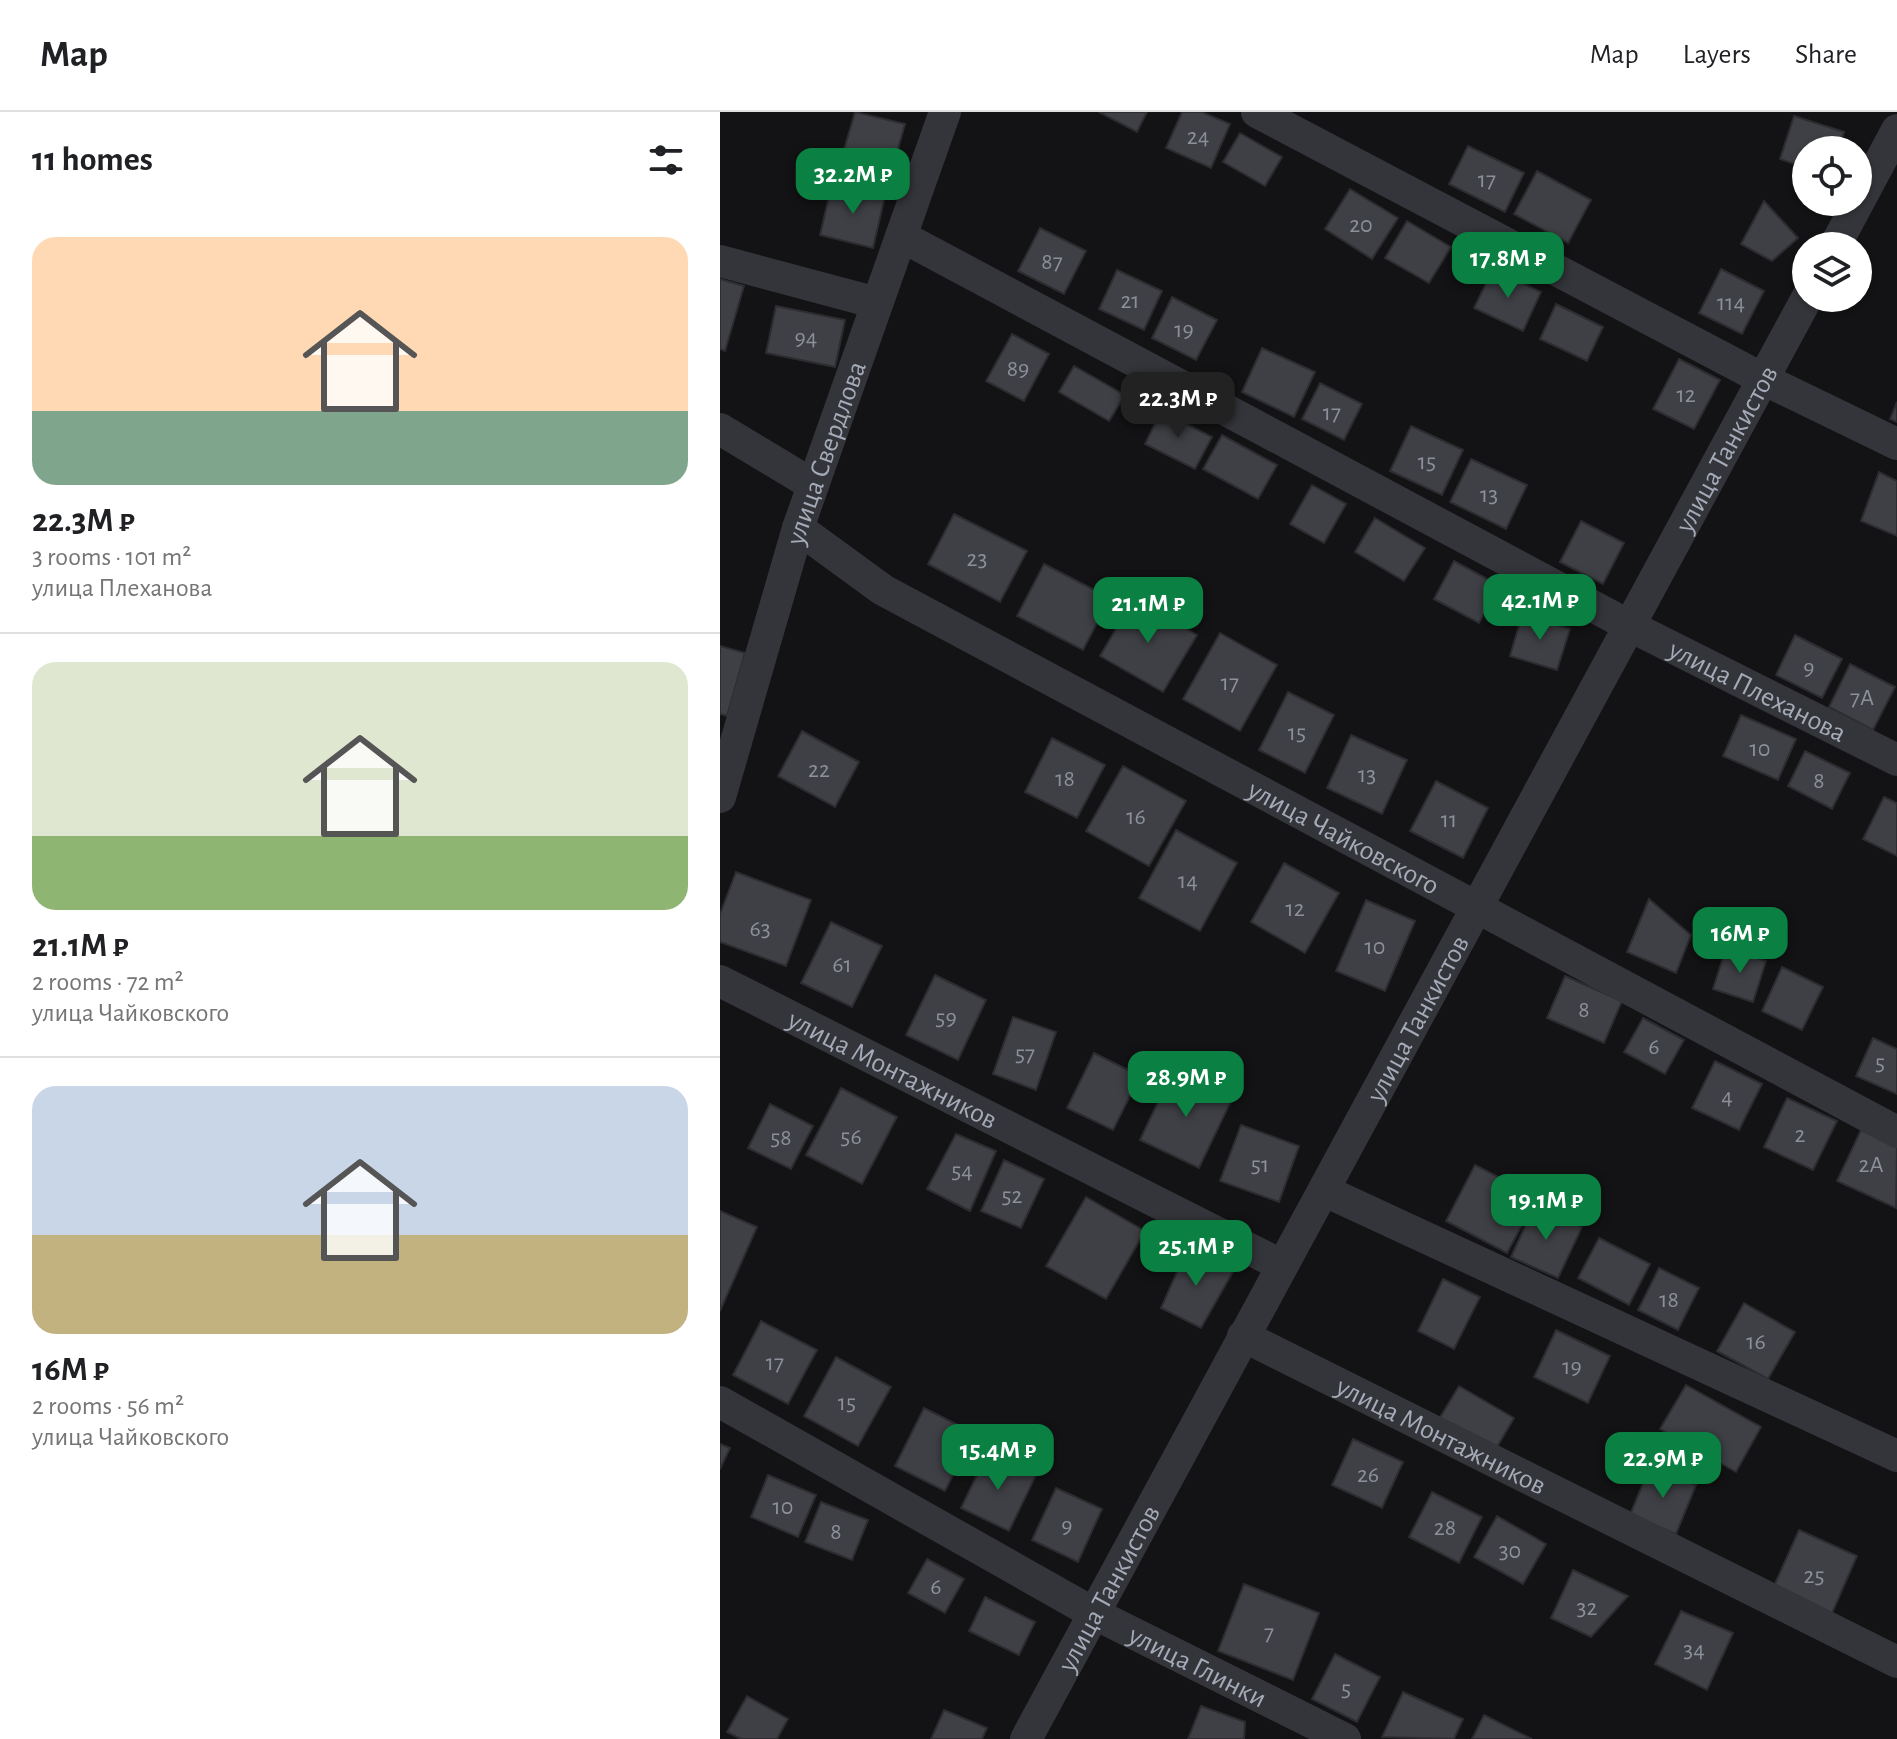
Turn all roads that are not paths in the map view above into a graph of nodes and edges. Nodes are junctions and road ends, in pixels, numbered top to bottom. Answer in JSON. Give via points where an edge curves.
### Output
{"nodes":[{"id":1,"x":945,"y":112,"type":"edge"},
{"id":2,"x":1257,"y":112,"type":"edge"},
{"id":3,"x":1877,"y":112,"type":"edge"},
{"id":4,"x":1897,"y":121,"type":"edge"},
{"id":5,"x":1897,"y":130,"type":"edge"},
{"id":6,"x":1842,"y":232,"type":"edge"},
{"id":7,"x":901,"y":236,"type":"junction"},
{"id":8,"x":720,"y":261,"type":"edge"},
{"id":9,"x":877,"y":303,"type":"junction"},
{"id":10,"x":1799,"y":312,"type":"edge"},
{"id":11,"x":1763,"y":379,"type":"junction"},
{"id":12,"x":720,"y":429,"type":"edge"},
{"id":13,"x":1897,"y":444,"type":"edge"},
{"id":14,"x":813,"y":485,"type":"junction"},
{"id":15,"x":798,"y":528,"type":"junction"},
{"id":16,"x":1628,"y":625,"type":"junction"},
{"id":17,"x":1897,"y":760,"type":"edge"},
{"id":18,"x":720,"y":797,"type":"edge"},
{"id":19,"x":1476,"y":909,"type":"junction"},
{"id":20,"x":720,"y":981,"type":"edge"},
{"id":21,"x":1897,"y":1132,"type":"edge"},
{"id":22,"x":1325,"y":1191,"type":"junction"},
{"id":23,"x":1281,"y":1265,"type":"junction"},
{"id":24,"x":1243,"y":1336,"type":"junction"},
{"id":25,"x":720,"y":1402,"type":"edge"},
{"id":26,"x":1897,"y":1456,"type":"edge"},
{"id":27,"x":1095,"y":1614,"type":"junction"},
{"id":28,"x":1897,"y":1662,"type":"edge"},
{"id":29,"x":1026,"y":1739,"type":"edge"},
{"id":30,"x":1345,"y":1739,"type":"edge"}],
"edges":[{"from":1,"to":7,"type":"street","name":"улица Свердлова"},
{"from":2,"to":11,"type":"street"},
{"from":3,"to":4,"type":"street"},
{"from":5,"to":6,"type":"street"},
{"from":7,"to":9,"type":"street","name":"улица Свердлова"},
{"from":7,"to":16,"type":"street","name":"улица Плеханова"},
{"from":8,"to":9,"type":"street"},
{"from":9,"to":14,"type":"street","name":"улица Свердлова"},
{"from":10,"to":11,"type":"street","name":"улица Танкистов"},
{"from":11,"to":13,"type":"street"},
{"from":11,"to":16,"type":"street","name":"улица Танкистов"},
{"from":12,"to":14,"type":"street"},
{"from":14,"to":15,"type":"street","name":"улица Свердлова"},
{"from":15,"to":18,"type":"street","name":"улица Свердлова"},
{"from":15,"to":19,"type":"street","name":"улица Чайковского","via":[[883,590]]},
{"from":16,"to":17,"type":"street","name":"улица Плеханова"},
{"from":16,"to":19,"type":"street","name":"улица Танкистов"},
{"from":19,"to":21,"type":"street","name":"улица Чайковского"},
{"from":19,"to":22,"type":"street","name":"улица Танкистов"},
{"from":20,"to":23,"type":"street","name":"улица Монтажников"},
{"from":22,"to":23,"type":"street","name":"улица Танкистов"},
{"from":22,"to":26,"type":"street"},
{"from":23,"to":24,"type":"street","name":"улица Танкистов"},
{"from":24,"to":27,"type":"street","name":"улица Танкистов"},
{"from":24,"to":28,"type":"street","name":"улица Монтажников"},
{"from":25,"to":27,"type":"street","name":"улица Глинки"},
{"from":27,"to":29,"type":"street","name":"улица Танкистов"},
{"from":27,"to":30,"type":"street","name":"улица Глинки"}]}
